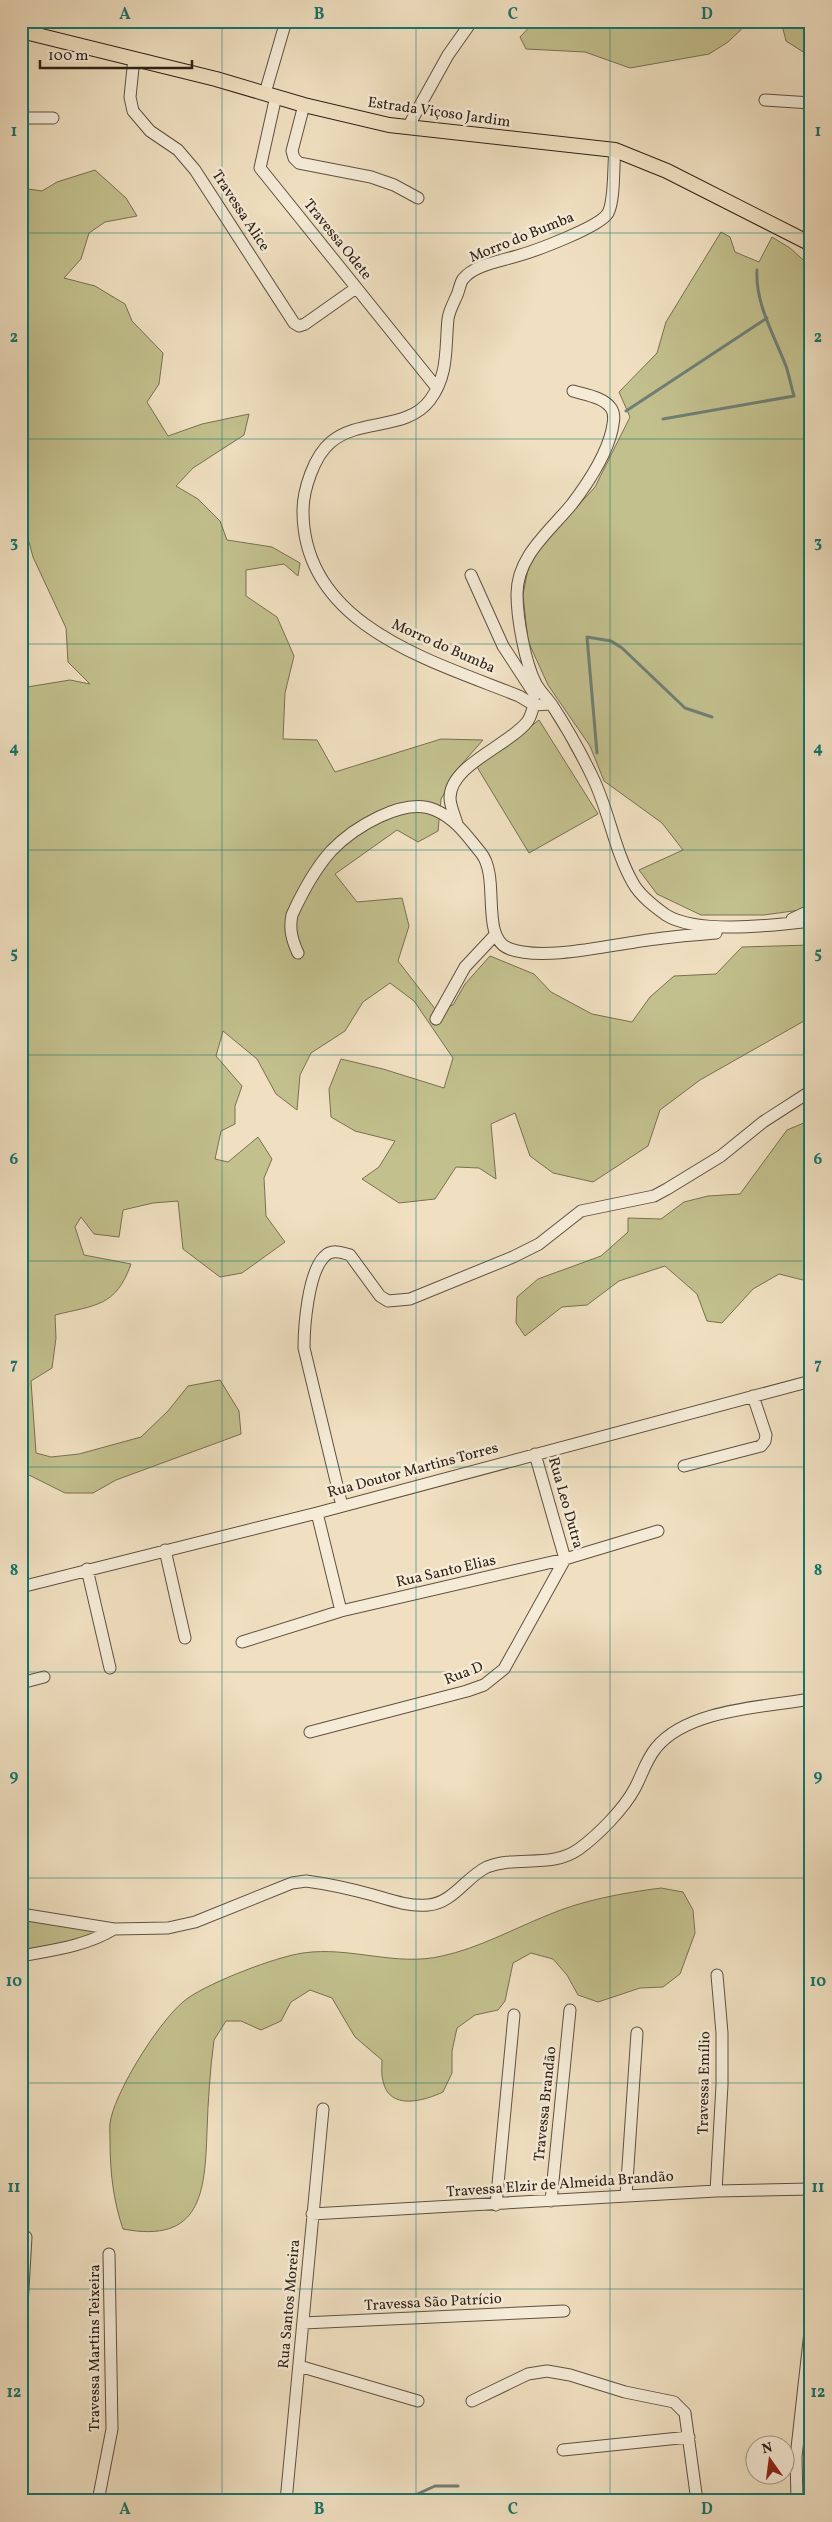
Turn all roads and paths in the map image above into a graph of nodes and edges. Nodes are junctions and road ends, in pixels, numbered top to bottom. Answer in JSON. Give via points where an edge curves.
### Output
{"nodes":[{"id":1,"x":286,"y":21,"type":"edge"},
{"id":2,"x":472,"y":21,"type":"edge"},
{"id":3,"x":21,"y":30,"type":"edge"},
{"id":4,"x":134,"y":58,"type":"junction"},
{"id":5,"x":270,"y":95,"type":"junction"},
{"id":6,"x":765,"y":100,"type":"dead end"},
{"id":7,"x":811,"y":103,"type":"edge"},
{"id":8,"x":304,"y":105,"type":"junction"},
{"id":9,"x":21,"y":118,"type":"edge"},
{"id":10,"x":53,"y":118,"type":"dead end"},
{"id":11,"x":408,"y":127,"type":"junction"},
{"id":12,"x":615,"y":150,"type":"junction"},
{"id":13,"x":418,"y":198,"type":"dead end"},
{"id":14,"x":811,"y":244,"type":"edge"},
{"id":15,"x":356,"y":288,"type":"junction"},
{"id":16,"x":436,"y":388,"type":"junction"},
{"id":17,"x":573,"y":391,"type":"dead end"},
{"id":18,"x":471,"y":575,"type":"dead end"},
{"id":19,"x":542,"y":704,"type":"junction"},
{"id":20,"x":458,"y":824,"type":"junction"},
{"id":21,"x":811,"y":910,"type":"edge"},
{"id":22,"x":811,"y":921,"type":"edge"},
{"id":23,"x":777,"y":924,"type":"junction"},
{"id":24,"x":716,"y":927,"type":"junction"},
{"id":25,"x":495,"y":934,"type":"junction"},
{"id":26,"x":298,"y":953,"type":"dead end"},
{"id":27,"x":436,"y":1019,"type":"dead end"},
{"id":28,"x":811,"y":1091,"type":"edge"},
{"id":29,"x":811,"y":1381,"type":"edge"},
{"id":30,"x":753,"y":1396,"type":"junction"},
{"id":31,"x":536,"y":1454,"type":"junction"},
{"id":32,"x":684,"y":1466,"type":"dead end"},
{"id":33,"x":342,"y":1506,"type":"junction"},
{"id":34,"x":317,"y":1513,"type":"junction"},
{"id":35,"x":658,"y":1531,"type":"dead end"},
{"id":36,"x":165,"y":1550,"type":"junction"},
{"id":37,"x":565,"y":1560,"type":"junction"},
{"id":38,"x":87,"y":1570,"type":"junction"},
{"id":39,"x":21,"y":1587,"type":"edge"},
{"id":40,"x":341,"y":1611,"type":"junction"},
{"id":41,"x":185,"y":1638,"type":"dead end"},
{"id":42,"x":242,"y":1642,"type":"dead end"},
{"id":43,"x":110,"y":1668,"type":"dead end"},
{"id":44,"x":44,"y":1677,"type":"dead end"},
{"id":45,"x":21,"y":1683,"type":"edge"},
{"id":46,"x":811,"y":1698,"type":"edge"},
{"id":47,"x":310,"y":1732,"type":"dead end"},
{"id":48,"x":21,"y":1914,"type":"edge"},
{"id":49,"x":114,"y":1929,"type":"junction"},
{"id":50,"x":21,"y":1956,"type":"edge"},
{"id":51,"x":717,"y":1975,"type":"dead end"},
{"id":52,"x":570,"y":2010,"type":"dead end"},
{"id":53,"x":514,"y":2015,"type":"dead end"},
{"id":54,"x":637,"y":2032,"type":"dead end"},
{"id":55,"x":323,"y":2109,"type":"dead end"},
{"id":56,"x":811,"y":2189,"type":"edge"},
{"id":57,"x":716,"y":2191,"type":"junction"},
{"id":58,"x":626,"y":2196,"type":"junction"},
{"id":59,"x":551,"y":2202,"type":"junction"},
{"id":60,"x":496,"y":2205,"type":"junction"},
{"id":61,"x":312,"y":2214,"type":"junction"},
{"id":62,"x":26,"y":2237,"type":"dead end"},
{"id":63,"x":109,"y":2254,"type":"dead end"},
{"id":64,"x":564,"y":2311,"type":"dead end"},
{"id":65,"x":21,"y":2323,"type":"edge"},
{"id":66,"x":811,"y":2323,"type":"edge"},
{"id":67,"x":303,"y":2324,"type":"junction"},
{"id":68,"x":300,"y":2366,"type":"junction"},
{"id":69,"x":418,"y":2400,"type":"dead end"},
{"id":70,"x":472,"y":2401,"type":"dead end"},
{"id":71,"x":806,"y":2401,"type":"edge"},
{"id":72,"x":689,"y":2437,"type":"junction"},
{"id":73,"x":563,"y":2450,"type":"dead end"},
{"id":74,"x":98,"y":2501,"type":"edge"},
{"id":75,"x":286,"y":2501,"type":"edge"},
{"id":76,"x":697,"y":2501,"type":"edge"},
{"id":77,"x":797,"y":2501,"type":"edge"}],
"edges":[{"from":1,"to":5,"type":"street"},
{"from":2,"to":11,"type":"street","via":[[448,55]]},
{"from":3,"to":4,"type":"main road","name":"Estrada Viçoso Jardim"},
{"from":4,"to":5,"type":"main road","name":"Estrada Viçoso Jardim"},
{"from":4,"to":15,"type":"street","name":"Travessa Alice","via":[[130,97],[133,111],[150,131],[178,150],[195,170],[294,323],[299,326],[305,324]]},
{"from":5,"to":8,"type":"main road","name":"Estrada Viçoso Jardim"},
{"from":5,"to":15,"type":"street","name":"Travessa Odete","via":[[260,168]]},
{"from":6,"to":7,"type":"street"},
{"from":8,"to":11,"type":"main road","name":"Estrada Viçoso Jardim"},
{"from":8,"to":13,"type":"street","via":[[292,152],[299,163],[371,177]]},
{"from":9,"to":10,"type":"street"},
{"from":11,"to":12,"type":"main road","name":"Estrada Viçoso Jardim"},
{"from":12,"to":14,"type":"main road","name":"Estrada Viçoso Jardim","via":[[667,171]]},
{"from":12,"to":16,"type":"street","name":"Morro do Bumba","via":[[610,206],[603,220],[532,252],[486,265],[463,279],[448,318],[448,351]]},
{"from":15,"to":16,"type":"street","name":"Travessa Odete"},
{"from":16,"to":19,"type":"street","name":"Morro do Bumba","via":[[421,410],[408,417],[343,434],[320,454],[303,504],[303,535],[308,552],[324,584],[370,630],[397,645]]},
{"from":17,"to":19,"type":"street","via":[[607,404],[614,417],[609,443],[587,482],[534,548],[520,572],[516,593],[520,622]]},
{"from":18,"to":19,"type":"street","via":[[503,646]]},
{"from":19,"to":20,"type":"street","via":[[518,731],[467,768],[453,785],[450,799]]},
{"from":19,"to":24,"type":"street","via":[[592,776],[634,885],[651,904],[668,916]]},
{"from":20,"to":25,"type":"street","via":[[489,867]]},
{"from":20,"to":26,"type":"street","via":[[433,809],[405,806],[372,822],[338,846],[320,864],[292,915],[292,939]]},
{"from":21,"to":23,"type":"street"},
{"from":22,"to":23,"type":"street"},
{"from":23,"to":24,"type":"street"},
{"from":24,"to":25,"type":"street","via":[[716,933],[558,952],[510,949]]},
{"from":25,"to":27,"type":"street","via":[[465,967]]},
{"from":28,"to":33,"type":"street","via":[[763,1122],[721,1156],[667,1190],[654,1196],[582,1211],[539,1244],[514,1258],[410,1299],[388,1300],[380,1296],[350,1255],[331,1252],[324,1257],[313,1280],[304,1348]]},
{"from":29,"to":30,"type":"street","name":"Rua Doutor Martins Torres"},
{"from":30,"to":31,"type":"street","name":"Rua Doutor Martins Torres"},
{"from":30,"to":32,"type":"street","via":[[766,1435],[761,1446]]},
{"from":31,"to":33,"type":"street","name":"Rua Doutor Martins Torres"},
{"from":31,"to":37,"type":"street","name":"Rua Leo Dutra"},
{"from":33,"to":34,"type":"street","name":"Rua Doutor Martins Torres"},
{"from":34,"to":36,"type":"street","name":"Rua Doutor Martins Torres"},
{"from":34,"to":40,"type":"street"},
{"from":35,"to":37,"type":"street","name":"Rua Santo Elias"},
{"from":36,"to":38,"type":"street","name":"Rua Doutor Martins Torres"},
{"from":36,"to":41,"type":"street"},
{"from":37,"to":40,"type":"street","name":"Rua Santo Elias"},
{"from":37,"to":47,"type":"street","name":"Rua D","via":[[504,1669],[490,1682],[467,1691]]},
{"from":38,"to":39,"type":"street","name":"Rua Doutor Martins Torres"},
{"from":38,"to":43,"type":"street"},
{"from":40,"to":42,"type":"street","name":"Rua Santo Elias"},
{"from":44,"to":45,"type":"street"},
{"from":46,"to":49,"type":"street","via":[[724,1713],[688,1726],[658,1745],[620,1810],[578,1849],[544,1862],[505,1863],[485,1868],[436,1904],[410,1904],[306,1881],[183,1925],[160,1929]]},
{"from":48,"to":49,"type":"street"},
{"from":49,"to":50,"type":"street","via":[[99,1938]]},
{"from":51,"to":57,"type":"street","name":"Travessa Emílio","via":[[722,2085]]},
{"from":52,"to":59,"type":"street","name":"Travessa Brandão"},
{"from":53,"to":60,"type":"street"},
{"from":54,"to":58,"type":"street"},
{"from":55,"to":61,"type":"street","name":"Rua Santos Moreira"},
{"from":56,"to":57,"type":"street","name":"Travessa Elzir de Almeida Brandão"},
{"from":57,"to":58,"type":"street","name":"Travessa Elzir de Almeida Brandão"},
{"from":58,"to":59,"type":"street","name":"Travessa Elzir de Almeida Brandão"},
{"from":59,"to":60,"type":"street","name":"Travessa Elzir de Almeida Brandão"},
{"from":60,"to":61,"type":"street","name":"Travessa Elzir de Almeida Brandão"},
{"from":61,"to":67,"type":"street","name":"Rua Santos Moreira"},
{"from":62,"to":65,"type":"street"},
{"from":63,"to":74,"type":"street","name":"Travessa Martins Teixeira","via":[[112,2428]]},
{"from":64,"to":67,"type":"street","name":"Travessa São Patrício"},
{"from":66,"to":71,"type":"street"},
{"from":67,"to":68,"type":"street","name":"Rua Santos Moreira"},
{"from":68,"to":69,"type":"street"},
{"from":68,"to":75,"type":"street","name":"Rua Santos Moreira"},
{"from":70,"to":72,"type":"street","via":[[528,2374],[555,2371],[625,2392],[674,2402],[682,2409]]},
{"from":71,"to":77,"type":"street","via":[[796,2466]]},
{"from":72,"to":73,"type":"street"},
{"from":72,"to":76,"type":"street"}]}
